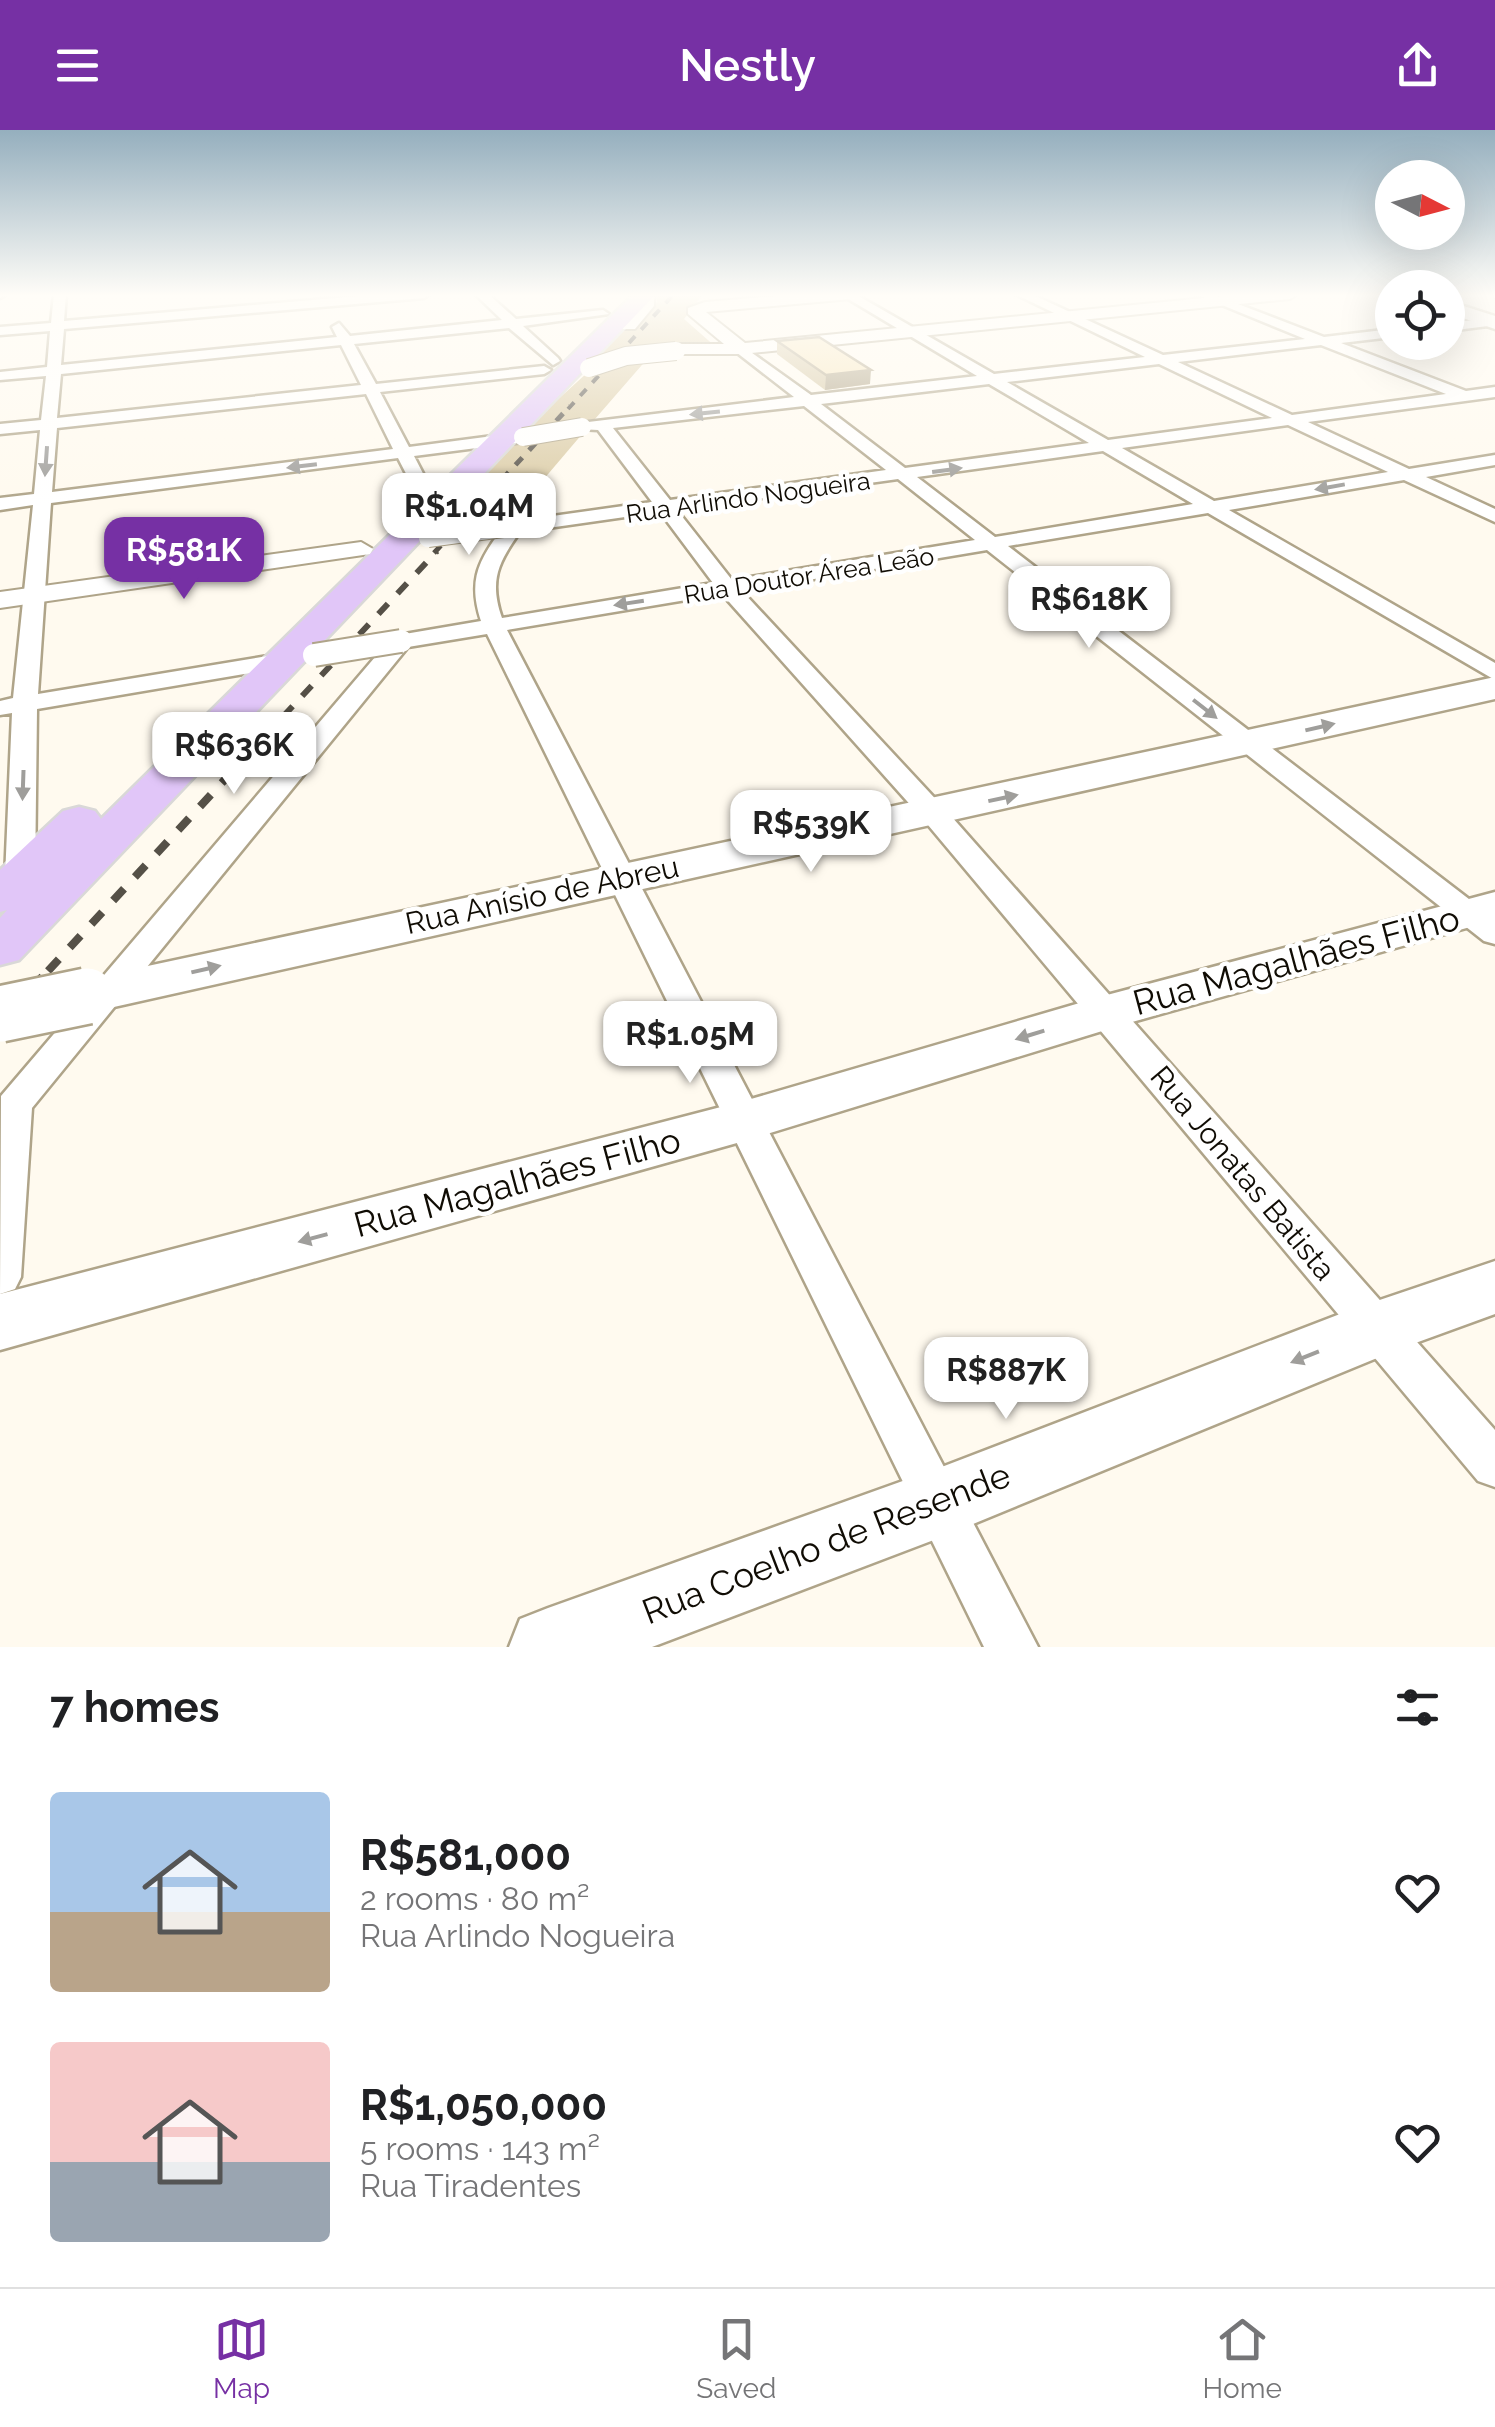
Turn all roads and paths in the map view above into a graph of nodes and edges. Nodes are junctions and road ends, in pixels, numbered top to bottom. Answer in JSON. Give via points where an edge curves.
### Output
{"nodes":[{"id":1,"x":55,"y":365,"type":"edge"},
{"id":2,"x":113,"y":365,"type":"edge"},
{"id":3,"x":358,"y":365,"type":"edge"},
{"id":4,"x":574,"y":365,"type":"edge"},
{"id":5,"x":599,"y":365,"type":"edge"},
{"id":6,"x":761,"y":365,"type":"edge"},
{"id":7,"x":965,"y":365,"type":"edge"},
{"id":8,"x":1114,"y":365,"type":"edge"},
{"id":9,"x":1173,"y":365,"type":"edge"},
{"id":10,"x":1383,"y":365,"type":"edge"},
{"id":11,"x":548,"y":366,"type":"joint"},
{"id":12,"x":55,"y":371,"type":"junction"},
{"id":13,"x":0,"y":376,"type":"edge"},
{"id":14,"x":990,"y":380,"type":"junction"},
{"id":15,"x":370,"y":388,"type":"junction"},
{"id":16,"x":1495,"y":392,"type":"edge"},
{"id":17,"x":1465,"y":396,"type":"junction"},
{"id":18,"x":807,"y":402,"type":"junction"},
{"id":19,"x":1495,"y":408,"type":"edge"},
{"id":20,"x":1291,"y":420,"type":"junction"},
{"id":21,"x":49,"y":424,"type":"junction"},
{"id":22,"x":592,"y":426,"type":"junction"},
{"id":23,"x":0,"y":429,"type":"edge"},
{"id":24,"x":504,"y":434,"type":"junction"},
{"id":25,"x":1105,"y":448,"type":"junction"},
{"id":26,"x":403,"y":454,"type":"junction"},
{"id":27,"x":1495,"y":460,"type":"edge"},
{"id":28,"x":1408,"y":474,"type":"junction"},
{"id":29,"x":904,"y":476,"type":"junction"},
{"id":30,"x":422,"y":489,"type":"junction"},
{"id":31,"x":43,"y":499,"type":"junction"},
{"id":32,"x":0,"y":504,"type":"edge"},
{"id":33,"x":1212,"y":507,"type":"junction"},
{"id":34,"x":664,"y":508,"type":"junction"},
{"id":35,"x":1495,"y":516,"type":"edge"},
{"id":36,"x":508,"y":527,"type":"junction"},
{"id":37,"x":413,"y":540,"type":"junction"},
{"id":38,"x":997,"y":545,"type":"junction"},
{"id":39,"x":361,"y":548,"type":"junction"},
{"id":40,"x":726,"y":587,"type":"junction"},
{"id":41,"x":35,"y":595,"type":"junction"},
{"id":42,"x":0,"y":600,"type":"edge"},
{"id":43,"x":494,"y":626,"type":"junction"},
{"id":44,"x":402,"y":641,"type":"junction"},
{"id":45,"x":280,"y":661,"type":"junction"},
{"id":46,"x":1495,"y":673,"type":"edge"},
{"id":47,"x":1495,"y":688,"type":"edge"},
{"id":48,"x":12,"y":706,"type":"edge"},
{"id":49,"x":1248,"y":744,"type":"junction"},
{"id":50,"x":933,"y":813,"type":"junction"},
{"id":51,"x":622,"y":876,"type":"junction"},
{"id":52,"x":10,"y":887,"type":"edge"},
{"id":53,"x":1486,"y":917,"type":"edge"},
{"id":54,"x":0,"y":948,"type":"edge"},
{"id":55,"x":99,"y":993,"type":"junction"},
{"id":56,"x":1106,"y":1012,"type":"junction"},
{"id":57,"x":0,"y":1014,"type":"edge"},
{"id":58,"x":7,"y":1113,"type":"edge"},
{"id":59,"x":744,"y":1121,"type":"junction"},
{"id":60,"x":0,"y":1277,"type":"edge"},
{"id":61,"x":1495,"y":1287,"type":"edge"},
{"id":62,"x":0,"y":1322,"type":"edge"},
{"id":63,"x":1376,"y":1328,"type":"junction"},
{"id":64,"x":1495,"y":1465,"type":"edge"},
{"id":65,"x":939,"y":1503,"type":"junction"},
{"id":66,"x":548,"y":1647,"type":"edge"},
{"id":67,"x":1012,"y":1647,"type":"edge"}],
"edges":[{"from":1,"to":12,"type":"street"},
{"from":2,"to":12,"type":"street"},
{"from":3,"to":15,"type":"street"},
{"from":4,"to":24,"type":"main road"},
{"from":5,"to":24,"type":"street","bridge":true},
{"from":6,"to":18,"type":"street"},
{"from":7,"to":14,"type":"street"},
{"from":8,"to":14,"type":"street"},
{"from":9,"to":20,"type":"street"},
{"from":10,"to":17,"type":"street"},
{"from":11,"to":15,"type":"street"},
{"from":11,"to":24,"type":"main road"},
{"from":12,"to":13,"type":"street"},
{"from":12,"to":21,"type":"street"},
{"from":14,"to":18,"type":"street"},
{"from":14,"to":25,"type":"street"},
{"from":15,"to":21,"type":"street"},
{"from":15,"to":26,"type":"street"},
{"from":16,"to":17,"type":"street","name":"Rua Arlindo Nogueira"},
{"from":17,"to":19,"type":"street"},
{"from":17,"to":20,"type":"street","name":"Rua Arlindo Nogueira"},
{"from":18,"to":22,"type":"street","one_way":true},
{"from":18,"to":29,"type":"street"},
{"from":20,"to":25,"type":"street","name":"Rua Arlindo Nogueira"},
{"from":20,"to":28,"type":"street"},
{"from":21,"to":23,"type":"street"},
{"from":21,"to":31,"type":"street","one_way":true},
{"from":22,"to":24,"type":"street","bridge":true},
{"from":22,"to":34,"type":"street","name":"Rua Jonatas Batista"},
{"from":24,"to":26,"type":"street"},
{"from":24,"to":30,"type":"main road"},
{"from":24,"to":37,"type":"main road"},
{"from":29,"to":25,"type":"street","name":"Rua Arlindo Nogueira","one_way":true},
{"from":25,"to":33,"type":"street"},
{"from":26,"to":30,"type":"street"},
{"from":26,"to":31,"type":"street","one_way":true},
{"from":27,"to":28,"type":"street","name":"Rua Doutor Área Leão"},
{"from":28,"to":33,"type":"street","name":"Rua Doutor Área Leão","one_way":true},
{"from":28,"to":35,"type":"street"},
{"from":29,"to":34,"type":"street","name":"Rua Arlindo Nogueira"},
{"from":29,"to":38,"type":"street"},
{"from":30,"to":39,"type":"main road"},
{"from":31,"to":32,"type":"street"},
{"from":31,"to":41,"type":"street"},
{"from":33,"to":38,"type":"street","name":"Rua Doutor Área Leão"},
{"from":33,"to":46,"type":"street"},
{"from":34,"to":36,"type":"street","name":"Rua Arlindo Nogueira"},
{"from":34,"to":40,"type":"street","name":"Rua Jonatas Batista"},
{"from":36,"to":37,"type":"street","name":"Rua Arlindo Nogueira","bridge":true},
{"from":36,"to":43,"type":"street","via":[[480,586]]},
{"from":37,"to":39,"type":"street","name":"Rua Arlindo Nogueira"},
{"from":37,"to":45,"type":"main road"},
{"from":38,"to":40,"type":"street","name":"Rua Doutor Área Leão"},
{"from":38,"to":49,"type":"street","one_way":true},
{"from":39,"to":41,"type":"street","name":"Rua Arlindo Nogueira"},
{"from":39,"to":45,"type":"main road"},
{"from":40,"to":43,"type":"street","name":"Rua Doutor Área Leão","one_way":true},
{"from":40,"to":50,"type":"street","name":"Rua Jonatas Batista"},
{"from":41,"to":42,"type":"street","name":"Rua Arlindo Nogueira"},
{"from":41,"to":48,"type":"street"},
{"from":43,"to":44,"type":"street","name":"Rua Doutor Área Leão"},
{"from":43,"to":51,"type":"street"},
{"from":44,"to":45,"type":"street","name":"Rua Doutor Área Leão","bridge":true},
{"from":44,"to":55,"type":"street"},
{"from":45,"to":48,"type":"street","name":"Rua Doutor Área Leão"},
{"from":45,"to":52,"type":"main road"},
{"from":45,"to":54,"type":"main road"},
{"from":49,"to":47,"type":"main road","name":"Rua Anísio de Abreu","one_way":true},
{"from":48,"to":52,"type":"street","one_way":true},
{"from":50,"to":49,"type":"main road","name":"Rua Anísio de Abreu","one_way":true},
{"from":49,"to":53,"type":"street"},
{"from":50,"to":51,"type":"main road","name":"Rua Anísio de Abreu"},
{"from":50,"to":56,"type":"street","name":"Rua Jonatas Batista"},
{"from":55,"to":51,"type":"main road","name":"Rua Anísio de Abreu","one_way":true},
{"from":51,"to":59,"type":"street"},
{"from":53,"to":56,"type":"main road","name":"Rua Magalhães Filho"},
{"from":55,"to":57,"type":"main road","name":"Rua Anísio de Abreu","bridge":true},
{"from":55,"to":58,"type":"street"},
{"from":56,"to":59,"type":"main road","name":"Rua Magalhães Filho","one_way":true},
{"from":56,"to":63,"type":"street","name":"Rua Jonatas Batista"},
{"from":58,"to":60,"type":"street"},
{"from":59,"to":62,"type":"main road","name":"Rua Magalhães Filho","one_way":true},
{"from":59,"to":65,"type":"street"},
{"from":61,"to":63,"type":"main road","name":"Rua Coelho de Resende"},
{"from":63,"to":64,"type":"street","name":"Rua Jonatas Batista"},
{"from":63,"to":65,"type":"main road","name":"Rua Coelho de Resende","one_way":true},
{"from":65,"to":66,"type":"main road","name":"Rua Coelho de Resende"},
{"from":65,"to":67,"type":"street"}]}
